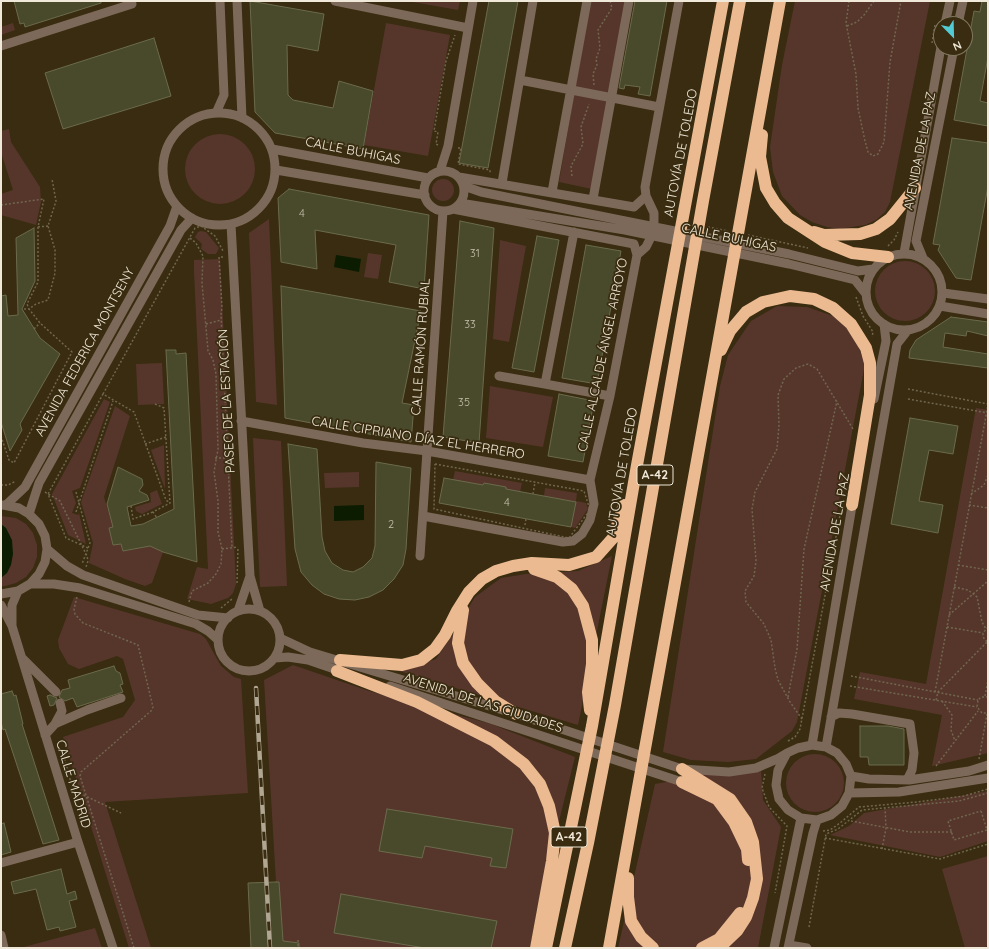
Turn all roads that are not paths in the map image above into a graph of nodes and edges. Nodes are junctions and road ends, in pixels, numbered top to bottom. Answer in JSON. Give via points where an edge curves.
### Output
{"nodes":[{"id":1,"x":131,"y":1,"type":"edge"},
{"id":2,"x":220,"y":1,"type":"edge"},
{"id":3,"x":237,"y":1,"type":"edge"},
{"id":4,"x":334,"y":1,"type":"edge"},
{"id":5,"x":473,"y":1,"type":"edge"},
{"id":6,"x":533,"y":1,"type":"edge"},
{"id":7,"x":587,"y":1,"type":"edge"},
{"id":8,"x":629,"y":1,"type":"edge"},
{"id":9,"x":679,"y":1,"type":"edge"},
{"id":10,"x":723,"y":1,"type":"edge"},
{"id":11,"x":740,"y":1,"type":"edge"},
{"id":12,"x":780,"y":1,"type":"edge"},
{"id":13,"x":950,"y":1,"type":"edge"},
{"id":14,"x":963,"y":1,"type":"edge"},
{"id":15,"x":947,"y":16,"type":"edge"},
{"id":16,"x":960,"y":16,"type":"edge"},
{"id":17,"x":468,"y":28,"type":"junction"},
{"id":18,"x":1,"y":46,"type":"edge"},
{"id":19,"x":940,"y":56,"type":"edge"},
{"id":20,"x":952,"y":56,"type":"edge"},
{"id":21,"x":520,"y":80,"type":"junction"},
{"id":22,"x":764,"y":82,"type":"junction"},
{"id":23,"x":571,"y":90,"type":"junction"},
{"id":24,"x":611,"y":98,"type":"junction"},
{"id":25,"x":659,"y":106,"type":"junction"},
{"id":26,"x":216,"y":113,"type":"junction"},
{"id":27,"x":242,"y":118,"type":"junction"},
{"id":28,"x":447,"y":148,"type":"junction"},
{"id":29,"x":272,"y":149,"type":"junction"},
{"id":30,"x":276,"y":170,"type":"junction"},
{"id":31,"x":440,"y":171,"type":"junction"},
{"id":32,"x":455,"y":174,"type":"junction"},
{"id":33,"x":428,"y":178,"type":"junction"},
{"id":34,"x":502,"y":183,"type":"junction"},
{"id":35,"x":464,"y":186,"type":"junction"},
{"id":36,"x":915,"y":188,"type":"junction"},
{"id":37,"x":552,"y":192,"type":"junction"},
{"id":38,"x":424,"y":195,"type":"junction"},
{"id":39,"x":646,"y":196,"type":"junction"},
{"id":40,"x":593,"y":199,"type":"junction"},
{"id":41,"x":460,"y":203,"type":"junction"},
{"id":42,"x":177,"y":206,"type":"junction"},
{"id":43,"x":453,"y":209,"type":"junction"},
{"id":44,"x":442,"y":211,"type":"junction"},
{"id":45,"x":192,"y":218,"type":"junction"},
{"id":46,"x":230,"y":224,"type":"junction"},
{"id":47,"x":802,"y":229,"type":"junction"},
{"id":48,"x":574,"y":232,"type":"junction"},
{"id":49,"x":886,"y":253,"type":"junction"},
{"id":50,"x":904,"y":253,"type":"junction"},
{"id":51,"x":637,"y":255,"type":"junction"},
{"id":52,"x":923,"y":258,"type":"junction"},
{"id":53,"x":873,"y":269,"type":"junction"},
{"id":54,"x":943,"y":293,"type":"junction"},
{"id":55,"x":866,"y":294,"type":"junction"},
{"id":56,"x":988,"y":299,"type":"edge"},
{"id":57,"x":940,"y":306,"type":"junction"},
{"id":58,"x":988,"y":314,"type":"edge"},
{"id":59,"x":884,"y":324,"type":"junction"},
{"id":60,"x":908,"y":330,"type":"junction"},
{"id":61,"x":499,"y":376,"type":"dead end"},
{"id":62,"x":712,"y":377,"type":"junction"},
{"id":63,"x":545,"y":384,"type":"junction"},
{"id":64,"x":610,"y":396,"type":"junction"},
{"id":65,"x":241,"y":421,"type":"junction"},
{"id":66,"x":427,"y":451,"type":"junction"},
{"id":67,"x":636,"y":465,"type":"junction"},
{"id":68,"x":590,"y":480,"type":"junction"},
{"id":69,"x":4,"y":505,"type":"edge"},
{"id":70,"x":846,"y":508,"type":"junction"},
{"id":71,"x":29,"y":514,"type":"junction"},
{"id":72,"x":423,"y":516,"type":"junction"},
{"id":73,"x":47,"y":549,"type":"junction"},
{"id":74,"x":420,"y":556,"type":"dead end"},
{"id":75,"x":513,"y":566,"type":"junction"},
{"id":76,"x":250,"y":576,"type":"junction"},
{"id":77,"x":30,"y":584,"type":"junction"},
{"id":78,"x":18,"y":591,"type":"junction"},
{"id":79,"x":469,"y":592,"type":"junction"},
{"id":80,"x":1,"y":594,"type":"edge"},
{"id":81,"x":1,"y":605,"type":"edge"},
{"id":82,"x":238,"y":611,"type":"junction"},
{"id":83,"x":260,"y":611,"type":"junction"},
{"id":84,"x":228,"y":618,"type":"junction"},
{"id":85,"x":12,"y":626,"type":"junction"},
{"id":86,"x":280,"y":638,"type":"junction"},
{"id":87,"x":218,"y":640,"type":"junction"},
{"id":88,"x":21,"y":656,"type":"junction"},
{"id":89,"x":275,"y":658,"type":"junction"},
{"id":90,"x":339,"y":665,"type":"junction"},
{"id":91,"x":56,"y":692,"type":"dead end"},
{"id":92,"x":121,"y":698,"type":"dead end"},
{"id":93,"x":60,"y":703,"type":"dead end"},
{"id":94,"x":516,"y":714,"type":"junction"},
{"id":95,"x":831,"y":717,"type":"junction"},
{"id":96,"x":55,"y":724,"type":"junction"},
{"id":97,"x":592,"y":726,"type":"junction"},
{"id":98,"x":45,"y":735,"type":"junction"},
{"id":99,"x":812,"y":745,"type":"junction"},
{"id":100,"x":826,"y":747,"type":"junction"},
{"id":101,"x":785,"y":749,"type":"junction"},
{"id":102,"x":988,"y":765,"type":"edge"},
{"id":103,"x":682,"y":769,"type":"junction"},
{"id":104,"x":850,"y":776,"type":"junction"},
{"id":105,"x":988,"y":778,"type":"edge"},
{"id":106,"x":907,"y":780,"type":"junction"},
{"id":107,"x":682,"y":782,"type":"joint"},
{"id":108,"x":849,"y":793,"type":"junction"},
{"id":109,"x":801,"y":818,"type":"junction"},
{"id":110,"x":817,"y":820,"type":"junction"},
{"id":111,"x":78,"y":842,"type":"junction"},
{"id":112,"x":628,"y":843,"type":"junction"},
{"id":113,"x":1,"y":863,"type":"edge"},
{"id":114,"x":1,"y":935,"type":"edge"},
{"id":115,"x":789,"y":946,"type":"edge"},
{"id":116,"x":4,"y":948,"type":"edge"},
{"id":117,"x":113,"y":948,"type":"edge"},
{"id":118,"x":536,"y":948,"type":"edge"},
{"id":119,"x":546,"y":948,"type":"edge"},
{"id":120,"x":565,"y":948,"type":"edge"},
{"id":121,"x":609,"y":948,"type":"edge"},
{"id":122,"x":653,"y":948,"type":"edge"},
{"id":123,"x":702,"y":948,"type":"edge"},
{"id":124,"x":720,"y":948,"type":"edge"},
{"id":125,"x":774,"y":948,"type":"edge"},
{"id":126,"x":808,"y":948,"type":"edge"}],
"edges":[{"from":1,"to":18,"type":"street","via":[[132,4]]},
{"from":2,"to":26,"type":"street","via":[[224,95]]},
{"from":3,"to":27,"type":"street"},
{"from":4,"to":17,"type":"street"},
{"from":5,"to":17,"type":"street"},
{"from":6,"to":21,"type":"street"},
{"from":7,"to":23,"type":"street"},
{"from":8,"to":24,"type":"street"},
{"from":9,"to":25,"type":"street","name":"CALLE ALCALDE ÁNGEL ARROYO"},
{"from":10,"to":67,"type":"highway","name":"AUTOVÍA DE TOLEDO","number":"A-42"},
{"from":11,"to":120,"type":"highway","number":"A-42","via":[[615,705]]},
{"from":12,"to":22,"type":"highway"},
{"from":13,"to":15,"type":"street"},
{"from":14,"to":16,"type":"street"},
{"from":17,"to":28,"type":"street"},
{"from":19,"to":36,"type":"street","name":"AVENIDA DE LA PAZ"},
{"from":20,"to":52,"type":"street","name":"AVENIDA DE LA PAZ","via":[[916,241]]},
{"from":21,"to":23,"type":"street"},
{"from":21,"to":34,"type":"street"},
{"from":22,"to":47,"type":"highway","via":[[760,157],[763,177],[774,203]]},
{"from":22,"to":62,"type":"highway"},
{"from":23,"to":24,"type":"street"},
{"from":23,"to":37,"type":"street"},
{"from":24,"to":25,"type":"street"},
{"from":24,"to":40,"type":"street"},
{"from":25,"to":39,"type":"street","name":"CALLE ALCALDE ÁNGEL ARROYO","via":[[645,187]]},
{"from":26,"to":27,"type":"street"},
{"from":26,"to":42,"type":"street","via":[[196,118],[179,130],[168,148],[163,168],[167,188]]},
{"from":27,"to":29,"type":"street","via":[[260,131]]},
{"from":28,"to":31,"type":"street"},
{"from":28,"to":32,"type":"street"},
{"from":29,"to":30,"type":"street"},
{"from":29,"to":33,"type":"street","name":"CALLE BUHIGAS"},
{"from":30,"to":38,"type":"street"},
{"from":30,"to":46,"type":"street","via":[[272,189],[262,205],[248,217]]},
{"from":31,"to":32,"type":"street"},
{"from":31,"to":33,"type":"street"},
{"from":32,"to":34,"type":"street"},
{"from":32,"to":35,"type":"street"},
{"from":33,"to":38,"type":"street"},
{"from":34,"to":37,"type":"street"},
{"from":35,"to":41,"type":"street","via":[[464,196]]},
{"from":35,"to":53,"type":"street","name":"CALLE BUHIGAS","via":[[481,192],[789,254],[858,271]]},
{"from":36,"to":47,"type":"highway","via":[[890,219],[871,231],[860,234],[824,235]]},
{"from":36,"to":50,"type":"street","name":"AVENIDA DE LA PAZ"},
{"from":37,"to":40,"type":"street"},
{"from":38,"to":44,"type":"street","via":[[431,207]]},
{"from":39,"to":40,"type":"street","via":[[634,207]]},
{"from":39,"to":51,"type":"street","name":"CALLE ALCALDE ÁNGEL ARROYO","via":[[654,213],[654,231],[646,247]]},
{"from":41,"to":43,"type":"street"},
{"from":41,"to":55,"type":"street","name":"CALLE BUHIGAS","via":[[625,230],[788,264],[855,280]]},
{"from":42,"to":45,"type":"street"},
{"from":42,"to":69,"type":"street","name":"AVENIDA FEDERICA MONTSENY","via":[[170,226],[28,482]]},
{"from":43,"to":44,"type":"street"},
{"from":43,"to":48,"type":"street"},
{"from":44,"to":66,"type":"street","name":"CALLE RAMÓN RUBIAL"},
{"from":45,"to":46,"type":"street","via":[[211,225]]},
{"from":45,"to":71,"type":"street","name":"AVENIDA FEDERICA MONTSENY","via":[[177,236],[38,488]]},
{"from":46,"to":65,"type":"street","name":"PASEO DE LA ESTACIÓN","via":[[228,256]]},
{"from":47,"to":49,"type":"highway","via":[[852,253]]},
{"from":48,"to":51,"type":"street","via":[[634,244]]},
{"from":48,"to":63,"type":"street"},
{"from":49,"to":50,"type":"street"},
{"from":49,"to":53,"type":"street"},
{"from":50,"to":52,"type":"street"},
{"from":51,"to":64,"type":"street","name":"CALLE ALCALDE ÁNGEL ARROYO"},
{"from":52,"to":54,"type":"street","via":[[933,266],[940,277]]},
{"from":53,"to":55,"type":"street","via":[[867,281]]},
{"from":54,"to":56,"type":"street"},
{"from":54,"to":57,"type":"street"},
{"from":55,"to":59,"type":"street","via":[[869,306]]},
{"from":57,"to":58,"type":"street"},
{"from":57,"to":60,"type":"street","via":[[932,318],[917,328]]},
{"from":59,"to":60,"type":"street"},
{"from":59,"to":70,"type":"street","name":"AVENIDA DE LA PAZ","via":[[886,341]]},
{"from":60,"to":95,"type":"street","via":[[897,344]]},
{"from":61,"to":63,"type":"street"},
{"from":62,"to":70,"type":"highway","via":[[730,331],[746,312],[763,302],[790,296],[814,299],[833,308],[851,324],[866,348],[870,363],[870,395]]},
{"from":62,"to":112,"type":"highway"},
{"from":63,"to":64,"type":"street"},
{"from":64,"to":68,"type":"street","name":"CALLE ALCALDE ÁNGEL ARROYO"},
{"from":65,"to":66,"type":"street","name":"CALLE CIPRIANO DÍAZ EL HERRERO","via":[[363,443]]},
{"from":65,"to":76,"type":"street","name":"PASEO DE LA ESTACIÓN"},
{"from":66,"to":68,"type":"street","name":"CALLE CIPRIANO DÍAZ EL HERRERO"},
{"from":66,"to":72,"type":"street","name":"CALLE RAMÓN RUBIAL"},
{"from":67,"to":75,"type":"highway","via":[[613,538],[596,557],[569,566],[532,563]]},
{"from":67,"to":97,"type":"highway","name":"AUTOVÍA DE TOLEDO","number":"A-42"},
{"from":68,"to":72,"type":"street","name":"CALLE ALCALDE ÁNGEL ARROYO","via":[[594,504],[590,520],[582,534],[573,541],[563,542]]},
{"from":69,"to":71,"type":"street","via":[[19,508]]},
{"from":70,"to":99,"type":"street","name":"AVENIDA DE LA PAZ"},
{"from":71,"to":73,"type":"street","via":[[39,524],[45,536]]},
{"from":72,"to":74,"type":"street","name":"CALLE RAMÓN RUBIAL"},
{"from":73,"to":77,"type":"street","via":[[45,562]]},
{"from":73,"to":84,"type":"street","via":[[67,566],[83,575],[198,615]]},
{"from":75,"to":79,"type":"highway","via":[[496,570]]},
{"from":75,"to":97,"type":"highway","via":[[539,570],[557,577],[572,589],[583,606],[592,640],[588,692]]},
{"from":76,"to":82,"type":"street","name":"PASEO DE LA ESTACIÓN"},
{"from":76,"to":83,"type":"street","name":"PASEO DE LA ESTACIÓN"},
{"from":77,"to":78,"type":"street"},
{"from":77,"to":87,"type":"street","via":[[80,588],[196,624]]},
{"from":78,"to":80,"type":"street"},
{"from":78,"to":85,"type":"street","name":"CALLE MADRID","via":[[12,605]]},
{"from":79,"to":90,"type":"highway","via":[[445,636],[435,649],[420,660],[402,664]]},
{"from":79,"to":94,"type":"highway","via":[[458,635],[463,663],[490,697]]},
{"from":81,"to":85,"type":"street","name":"CALLE MADRID"},
{"from":82,"to":83,"type":"street"},
{"from":82,"to":84,"type":"street"},
{"from":83,"to":86,"type":"street","via":[[274,622]]},
{"from":84,"to":87,"type":"street","via":[[221,628]]},
{"from":85,"to":88,"type":"street","name":"CALLE MADRID"},
{"from":86,"to":89,"type":"street"},
{"from":86,"to":90,"type":"street","name":"AVENIDA DE LAS CIUDADES"},
{"from":87,"to":89,"type":"street","via":[[219,650],[224,659],[240,670],[259,670]]},
{"from":88,"to":91,"type":"street"},
{"from":88,"to":98,"type":"street","name":"CALLE MADRID"},
{"from":89,"to":90,"type":"street","name":"AVENIDA DE LAS CIUDADES","via":[[288,657]]},
{"from":90,"to":94,"type":"street","name":"AVENIDA DE LAS CIUDADES"},
{"from":90,"to":107,"type":"street","name":"AVENIDA DE LAS CIUDADES","via":[[408,692]]},
{"from":90,"to":118,"type":"highway","via":[[494,741],[524,764],[540,784],[549,806],[555,833]]},
{"from":92,"to":96,"type":"street"},
{"from":93,"to":96,"type":"street","via":[[62,711]]},
{"from":94,"to":103,"type":"street","name":"AVENIDA DE LAS CIUDADES"},
{"from":95,"to":100,"type":"street"},
{"from":95,"to":106,"type":"street","via":[[852,714],[910,724],[914,753],[912,770]]},
{"from":96,"to":98,"type":"street"},
{"from":97,"to":119,"type":"highway","name":"AUTOVÍA DE TOLEDO","number":"A-42"},
{"from":98,"to":111,"type":"street","name":"CALLE MADRID"},
{"from":99,"to":100,"type":"street"},
{"from":99,"to":101,"type":"street"},
{"from":100,"to":104,"type":"street","via":[[837,753],[846,764]]},
{"from":101,"to":103,"type":"street","name":"AVENIDA DE LAS CIUDADES","via":[[768,763],[756,768],[729,772]]},
{"from":101,"to":109,"type":"street","via":[[776,785],[779,799],[788,810]]},
{"from":102,"to":106,"type":"street","via":[[969,771]]},
{"from":103,"to":124,"type":"highway","via":[[730,799],[746,822],[753,842],[757,878],[754,898],[737,931]]},
{"from":104,"to":106,"type":"street"},
{"from":104,"to":108,"type":"street"},
{"from":105,"to":108,"type":"street","via":[[899,792]]},
{"from":107,"to":123,"type":"highway","via":[[717,799],[734,822],[747,849],[749,880],[743,908],[719,939]]},
{"from":108,"to":110,"type":"street","via":[[842,806],[831,815]]},
{"from":109,"to":110,"type":"street"},
{"from":109,"to":125,"type":"street"},
{"from":110,"to":115,"type":"street"},
{"from":111,"to":113,"type":"street"},
{"from":111,"to":117,"type":"street","name":"CALLE MADRID"},
{"from":112,"to":121,"type":"highway"},
{"from":112,"to":122,"type":"highway","via":[[628,897],[631,921],[641,937]]},
{"from":114,"to":116,"type":"street"},
{"from":115,"to":126,"type":"street"}]}
